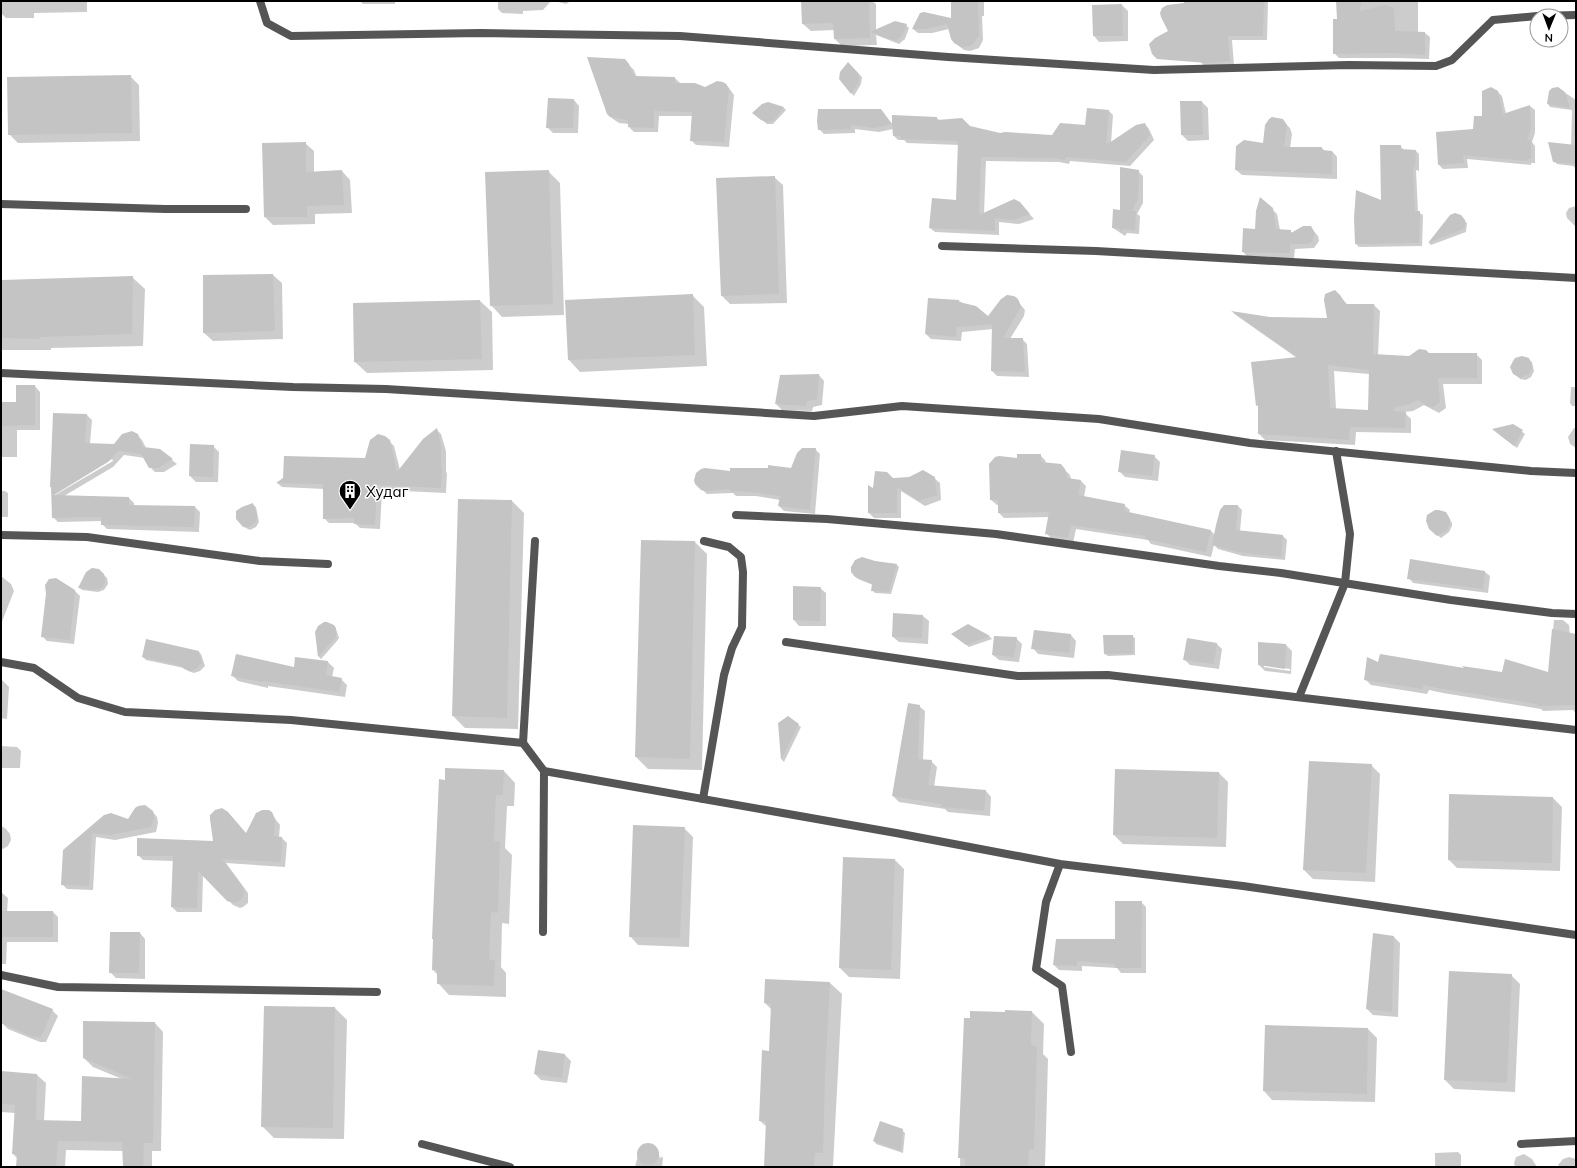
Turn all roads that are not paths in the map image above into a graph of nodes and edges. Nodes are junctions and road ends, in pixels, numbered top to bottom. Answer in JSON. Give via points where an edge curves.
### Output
{"nodes":[{"id":1,"x":260,"y":1,"type":"edge"},
{"id":2,"x":1529,"y":17,"type":"edge"},
{"id":3,"x":1,"y":204,"type":"edge"},
{"id":4,"x":246,"y":209,"type":"dead end"},
{"id":5,"x":942,"y":246,"type":"dead end"},
{"id":6,"x":1576,"y":278,"type":"edge"},
{"id":7,"x":1,"y":373,"type":"edge"},
{"id":8,"x":1336,"y":451,"type":"junction"},
{"id":9,"x":1576,"y":473,"type":"edge"},
{"id":10,"x":736,"y":515,"type":"dead end"},
{"id":11,"x":1,"y":535,"type":"edge"},
{"id":12,"x":535,"y":541,"type":"dead end"},
{"id":13,"x":704,"y":541,"type":"dead end"},
{"id":14,"x":328,"y":564,"type":"dead end"},
{"id":15,"x":1344,"y":583,"type":"junction"},
{"id":16,"x":1576,"y":614,"type":"edge"},
{"id":17,"x":786,"y":642,"type":"dead end"},
{"id":18,"x":1,"y":662,"type":"edge"},
{"id":19,"x":1299,"y":697,"type":"junction"},
{"id":20,"x":1576,"y":730,"type":"edge"},
{"id":21,"x":523,"y":743,"type":"junction"},
{"id":22,"x":544,"y":771,"type":"junction"},
{"id":23,"x":704,"y":799,"type":"junction"},
{"id":24,"x":1060,"y":864,"type":"junction"},
{"id":25,"x":543,"y":932,"type":"dead end"},
{"id":26,"x":1576,"y":935,"type":"edge"},
{"id":27,"x":1,"y":975,"type":"edge"},
{"id":28,"x":377,"y":992,"type":"dead end"},
{"id":29,"x":1071,"y":1052,"type":"dead end"},
{"id":30,"x":1576,"y":1141,"type":"edge"},
{"id":31,"x":422,"y":1144,"type":"dead end"},
{"id":32,"x":1520,"y":1144,"type":"dead end"},
{"id":33,"x":510,"y":1167,"type":"edge"}],
"edges":[{"from":1,"to":2,"type":"street","via":[[267,23],[291,36],[481,33],[680,36],[1154,70],[1348,65],[1436,66],[1452,60],[1493,20]]},
{"from":3,"to":4,"type":"street"},
{"from":5,"to":6,"type":"street","via":[[1096,251]]},
{"from":7,"to":8,"type":"street","via":[[386,389],[814,416],[902,406],[1099,419],[1250,442]]},
{"from":8,"to":9,"type":"street","via":[[1531,471]]},
{"from":8,"to":15,"type":"street","via":[[1350,534]]},
{"from":10,"to":15,"type":"street","via":[[827,519],[996,534]]},
{"from":11,"to":14,"type":"street","via":[[87,537],[260,561]]},
{"from":12,"to":21,"type":"street"},
{"from":13,"to":23,"type":"street","via":[[729,547],[741,557],[743,572],[742,627],[724,675]]},
{"from":15,"to":16,"type":"street","via":[[1451,600]]},
{"from":15,"to":19,"type":"street"},
{"from":17,"to":19,"type":"street","via":[[1018,676],[1108,675]]},
{"from":18,"to":21,"type":"street","via":[[34,668],[78,698],[125,712],[291,720]]},
{"from":19,"to":20,"type":"street"},
{"from":21,"to":22,"type":"street"},
{"from":22,"to":23,"type":"street"},
{"from":22,"to":25,"type":"street"},
{"from":23,"to":24,"type":"street"},
{"from":24,"to":26,"type":"street","via":[[1243,886]]},
{"from":24,"to":29,"type":"street","via":[[1046,902],[1036,969],[1062,986]]},
{"from":27,"to":28,"type":"street","via":[[58,987]]},
{"from":30,"to":32,"type":"street"},
{"from":31,"to":33,"type":"street"}]}
